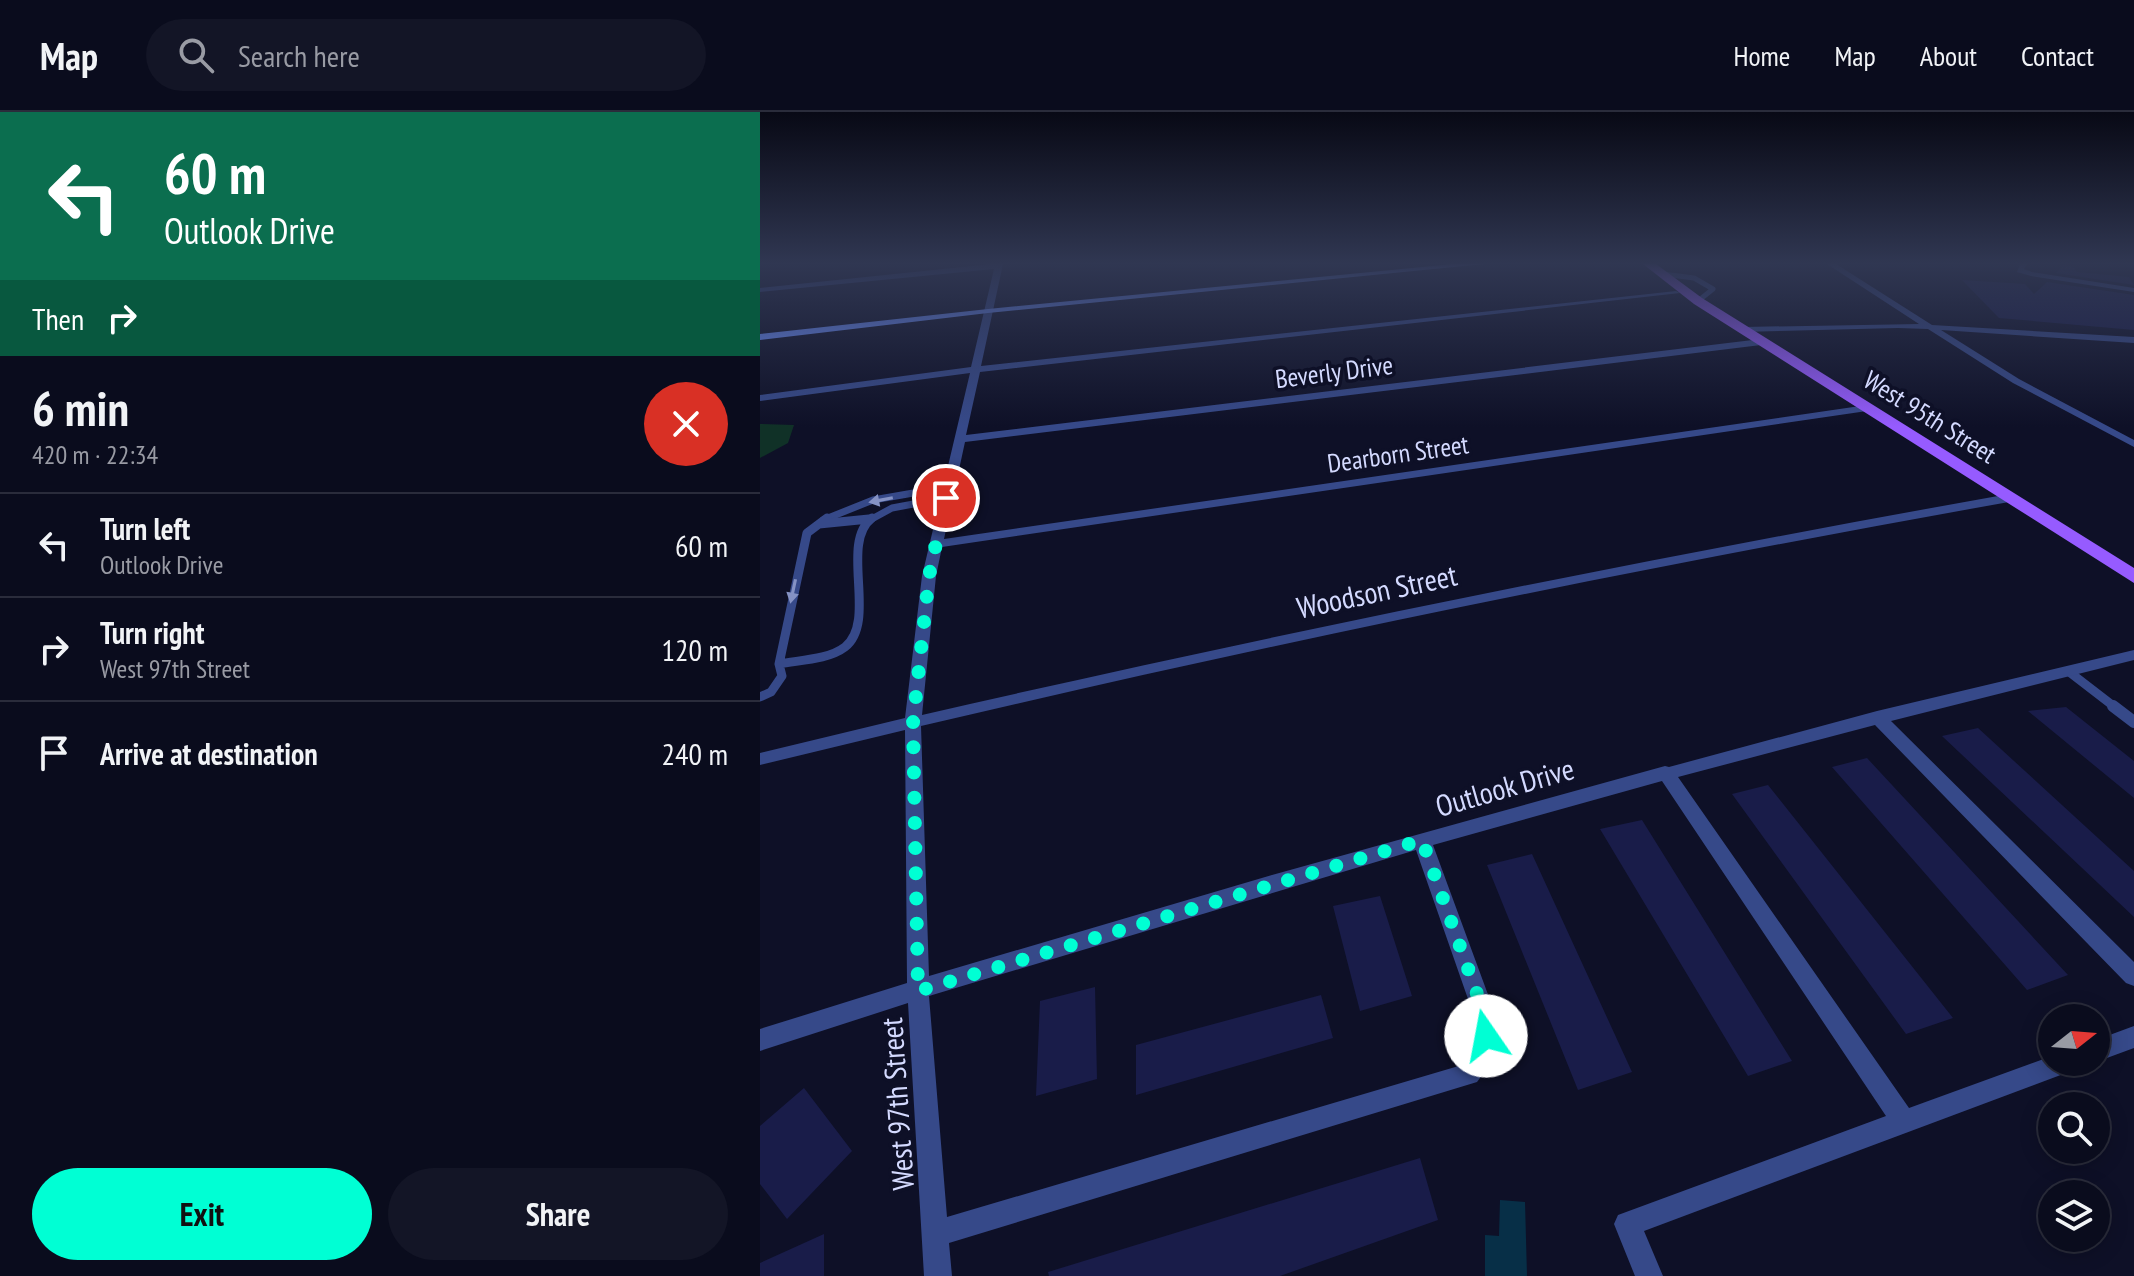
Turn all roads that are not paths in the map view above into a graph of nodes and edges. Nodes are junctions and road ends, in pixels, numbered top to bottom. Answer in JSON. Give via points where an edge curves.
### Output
{"nodes":[{"id":1,"x":924,"y":318,"type":"edge"},
{"id":2,"x":986,"y":318,"type":"edge"},
{"id":3,"x":1445,"y":318,"type":"edge"},
{"id":4,"x":1725,"y":318,"type":"edge"},
{"id":5,"x":1915,"y":318,"type":"edge"},
{"id":6,"x":1924,"y":325,"type":"junction"},
{"id":7,"x":1743,"y":330,"type":"junction"},
{"id":8,"x":760,"y":337,"type":"edge"},
{"id":9,"x":2134,"y":340,"type":"edge"},
{"id":10,"x":1761,"y":342,"type":"junction"},
{"id":11,"x":975,"y":370,"type":"junction"},
{"id":12,"x":760,"y":398,"type":"edge"},
{"id":13,"x":1867,"y":408,"type":"junction"},
{"id":14,"x":959,"y":439,"type":"junction"},
{"id":15,"x":2134,"y":444,"type":"edge"},
{"id":16,"x":947,"y":492,"type":"junction"},
{"id":17,"x":2009,"y":498,"type":"junction"},
{"id":18,"x":869,"y":519,"type":"junction"},
{"id":19,"x":815,"y":525,"type":"junction"},
{"id":20,"x":935,"y":544,"type":"junction"},
{"id":21,"x":2134,"y":577,"type":"edge"},
{"id":22,"x":2134,"y":655,"type":"edge"},
{"id":23,"x":779,"y":664,"type":"junction"},
{"id":24,"x":2068,"y":671,"type":"junction"},
{"id":25,"x":760,"y":697,"type":"edge"},
{"id":26,"x":1877,"y":717,"type":"junction"},
{"id":27,"x":2134,"y":722,"type":"edge"},
{"id":28,"x":913,"y":723,"type":"junction"},
{"id":29,"x":760,"y":759,"type":"edge"},
{"id":30,"x":1665,"y":772,"type":"junction"},
{"id":31,"x":1422,"y":840,"type":"junction"},
{"id":32,"x":2134,"y":976,"type":"edge"},
{"id":33,"x":918,"y":991,"type":"junction"},
{"id":34,"x":2134,"y":1037,"type":"edge"},
{"id":35,"x":760,"y":1040,"type":"edge"},
{"id":36,"x":2110,"y":1046,"type":"edge"},
{"id":37,"x":2038,"y":1072,"type":"edge"},
{"id":38,"x":1904,"y":1122,"type":"junction"},
{"id":39,"x":936,"y":1234,"type":"junction"},
{"id":40,"x":938,"y":1276,"type":"edge"},
{"id":41,"x":1649,"y":1276,"type":"edge"}],
"edges":[{"from":1,"to":8,"type":"street"},
{"from":2,"to":11,"type":"street","name":"West 97th Street"},
{"from":3,"to":11,"type":"street"},
{"from":4,"to":7,"type":"main road","name":"West 95th Street"},
{"from":5,"to":6,"type":"street"},
{"from":6,"to":7,"type":"street"},
{"from":6,"to":9,"type":"street"},
{"from":6,"to":15,"type":"street"},
{"from":7,"to":10,"type":"main road","name":"West 95th Street"},
{"from":10,"to":13,"type":"main road","name":"West 95th Street"},
{"from":10,"to":14,"type":"street","name":"Beverly Drive"},
{"from":11,"to":12,"type":"street"},
{"from":11,"to":14,"type":"street","name":"West 97th Street"},
{"from":13,"to":17,"type":"main road","name":"West 95th Street"},
{"from":13,"to":20,"type":"street","name":"Dearborn Street"},
{"from":14,"to":16,"type":"street","name":"West 97th Street"},
{"from":16,"to":18,"type":"lane"},
{"from":16,"to":19,"type":"lane","one_way":true,"via":[[849,506]]},
{"from":16,"to":20,"type":"street","name":"West 97th Street"},
{"from":17,"to":21,"type":"main road","name":"West 95th Street"},
{"from":17,"to":28,"type":"street","name":"Woodson Street","via":[[1330,628]]},
{"from":18,"to":19,"type":"lane"},
{"from":18,"to":23,"type":"lane","via":[[861,530],[853,640],[844,648]]},
{"from":19,"to":23,"type":"lane","one_way":true,"via":[[800,557]]},
{"from":20,"to":28,"type":"street","name":"West 97th Street"},
{"from":22,"to":24,"type":"street","name":"Outlook Drive"},
{"from":23,"to":25,"type":"lane","via":[[782,676]]},
{"from":24,"to":26,"type":"street","name":"Outlook Drive"},
{"from":24,"to":27,"type":"lane"},
{"from":26,"to":30,"type":"street","name":"Outlook Drive"},
{"from":26,"to":32,"type":"street"},
{"from":28,"to":29,"type":"street","name":"Woodson Street"},
{"from":28,"to":33,"type":"street","name":"West 97th Street"},
{"from":30,"to":31,"type":"street","name":"Outlook Drive"},
{"from":30,"to":38,"type":"street"},
{"from":31,"to":33,"type":"street","name":"Outlook Drive"},
{"from":31,"to":39,"type":"street","via":[[1486,1019],[1487,1053],[1469,1074]]},
{"from":33,"to":35,"type":"street","name":"Outlook Drive"},
{"from":33,"to":39,"type":"street","name":"West 97th Street"},
{"from":34,"to":36,"type":"street"},
{"from":37,"to":38,"type":"street"},
{"from":38,"to":41,"type":"street","via":[[1627,1224]]},
{"from":39,"to":40,"type":"street","name":"West 97th Street"}]}
